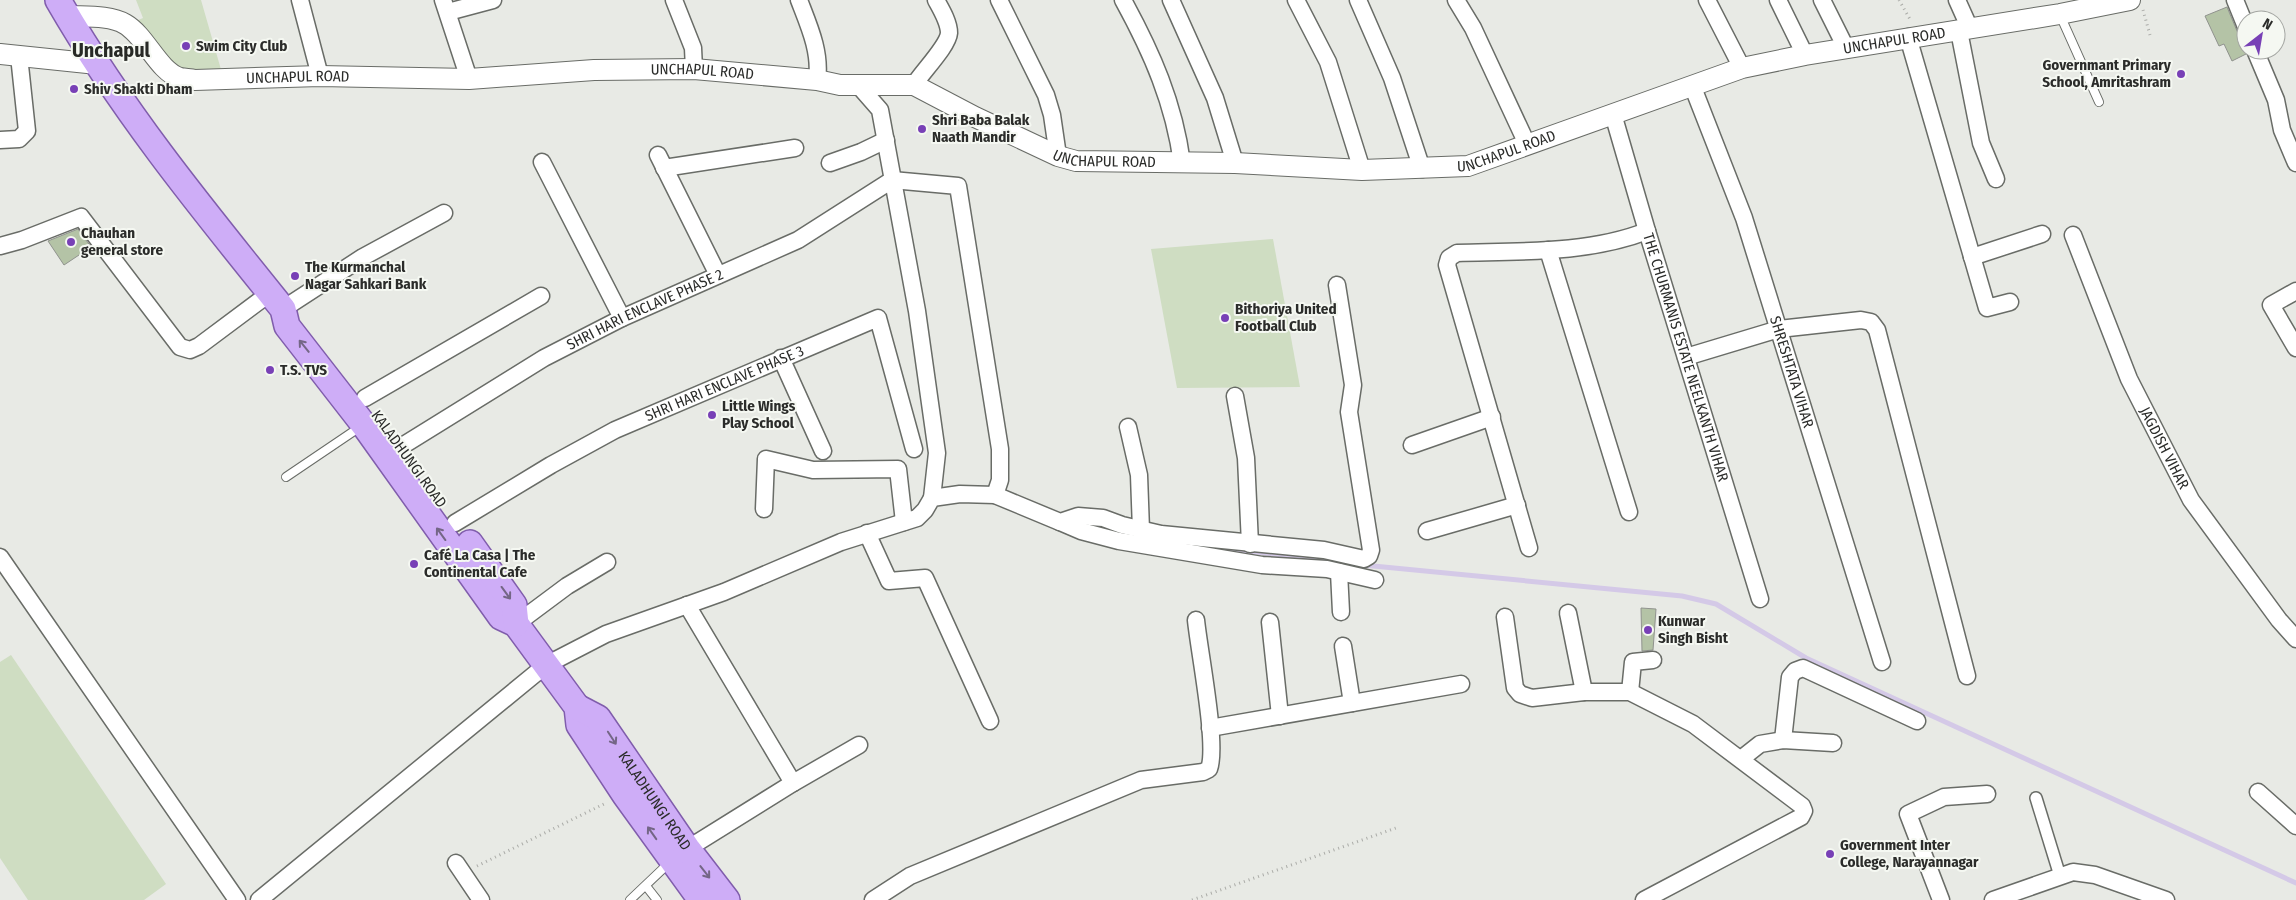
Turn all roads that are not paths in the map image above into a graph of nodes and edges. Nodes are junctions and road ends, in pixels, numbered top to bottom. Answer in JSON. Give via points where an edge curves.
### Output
{"nodes":[{"id":1,"x":300,"y":0,"type":"edge"},
{"id":2,"x":493,"y":0,"type":"edge"},
{"id":3,"x":674,"y":0,"type":"edge"},
{"id":4,"x":799,"y":0,"type":"edge"},
{"id":5,"x":936,"y":0,"type":"edge"},
{"id":6,"x":1000,"y":0,"type":"edge"},
{"id":7,"x":1123,"y":0,"type":"edge"},
{"id":8,"x":1171,"y":0,"type":"edge"},
{"id":9,"x":1296,"y":0,"type":"edge"},
{"id":10,"x":1358,"y":0,"type":"edge"},
{"id":11,"x":1456,"y":0,"type":"edge"},
{"id":12,"x":1707,"y":0,"type":"edge"},
{"id":13,"x":1778,"y":0,"type":"edge"},
{"id":14,"x":1822,"y":0,"type":"edge"},
{"id":15,"x":1957,"y":0,"type":"edge"},
{"id":16,"x":2126,"y":3,"type":"edge"},
{"id":17,"x":446,"y":6,"type":"edge"},
{"id":18,"x":63,"y":8,"type":"edge"},
{"id":19,"x":2060,"y":14,"type":"junction"},
{"id":20,"x":1964,"y":30,"type":"junction"},
{"id":21,"x":1913,"y":37,"type":"junction"},
{"id":22,"x":1846,"y":48,"type":"junction"},
{"id":23,"x":10,"y":55,"type":"edge"},
{"id":24,"x":1805,"y":55,"type":"junction"},
{"id":25,"x":2259,"y":60,"type":"edge"},
{"id":26,"x":97,"y":64,"type":"junction"},
{"id":27,"x":1742,"y":68,"type":"junction"},
{"id":28,"x":694,"y":69,"type":"junction"},
{"id":29,"x":320,"y":76,"type":"junction"},
{"id":30,"x":469,"y":79,"type":"junction"},
{"id":31,"x":817,"y":80,"type":"junction"},
{"id":32,"x":914,"y":85,"type":"junction"},
{"id":33,"x":1692,"y":85,"type":"junction"},
{"id":34,"x":859,"y":86,"type":"junction"},
{"id":35,"x":2099,"y":102,"type":"dead end"},
{"id":36,"x":1613,"y":114,"type":"junction"},
{"id":37,"x":0,"y":140,"type":"edge"},
{"id":38,"x":886,"y":140,"type":"junction"},
{"id":39,"x":1527,"y":144,"type":"junction"},
{"id":40,"x":2292,"y":146,"type":"edge"},
{"id":41,"x":795,"y":148,"type":"dead end"},
{"id":42,"x":1058,"y":156,"type":"junction"},
{"id":43,"x":542,"y":162,"type":"dead end"},
{"id":44,"x":830,"y":163,"type":"dead end"},
{"id":45,"x":1182,"y":163,"type":"junction"},
{"id":46,"x":1235,"y":163,"type":"junction"},
{"id":47,"x":2296,"y":163,"type":"edge"},
{"id":48,"x":1422,"y":169,"type":"junction"},
{"id":49,"x":1362,"y":170,"type":"junction"},
{"id":50,"x":1996,"y":179,"type":"dead end"},
{"id":51,"x":892,"y":180,"type":"junction"},
{"id":52,"x":444,"y":213,"type":"dead end"},
{"id":53,"x":1647,"y":231,"type":"junction"},
{"id":54,"x":2042,"y":234,"type":"dead end"},
{"id":55,"x":2073,"y":235,"type":"dead end"},
{"id":56,"x":0,"y":246,"type":"edge"},
{"id":57,"x":1548,"y":250,"type":"junction"},
{"id":58,"x":1972,"y":257,"type":"junction"},
{"id":59,"x":718,"y":275,"type":"junction"},
{"id":60,"x":1337,"y":285,"type":"dead end"},
{"id":61,"x":2296,"y":291,"type":"edge"},
{"id":62,"x":541,"y":296,"type":"dead end"},
{"id":63,"x":276,"y":301,"type":"junction"},
{"id":64,"x":2010,"y":302,"type":"dead end"},
{"id":65,"x":622,"y":318,"type":"junction"},
{"id":66,"x":1779,"y":328,"type":"junction"},
{"id":67,"x":2296,"y":348,"type":"edge"},
{"id":68,"x":1686,"y":357,"type":"junction"},
{"id":69,"x":781,"y":358,"type":"junction"},
{"id":70,"x":1235,"y":396,"type":"dead end"},
{"id":71,"x":365,"y":398,"type":"junction"},
{"id":72,"x":1492,"y":417,"type":"junction"},
{"id":73,"x":364,"y":424,"type":"junction"},
{"id":74,"x":1128,"y":427,"type":"dead end"},
{"id":75,"x":1412,"y":445,"type":"dead end"},
{"id":76,"x":914,"y":449,"type":"dead end"},
{"id":77,"x":393,"y":451,"type":"junction"},
{"id":78,"x":823,"y":451,"type":"dead end"},
{"id":79,"x":286,"y":477,"type":"dead end"},
{"id":80,"x":995,"y":495,"type":"junction"},
{"id":81,"x":932,"y":498,"type":"junction"},
{"id":82,"x":1516,"y":505,"type":"junction"},
{"id":83,"x":764,"y":509,"type":"dead end"},
{"id":84,"x":1629,"y":512,"type":"dead end"},
{"id":85,"x":904,"y":522,"type":"junction"},
{"id":86,"x":1060,"y":522,"type":"junction"},
{"id":87,"x":455,"y":523,"type":"junction"},
{"id":88,"x":1141,"y":530,"type":"junction"},
{"id":89,"x":1427,"y":531,"type":"dead end"},
{"id":90,"x":867,"y":533,"type":"junction"},
{"id":91,"x":1250,"y":544,"type":"junction"},
{"id":92,"x":1529,"y":548,"type":"dead end"},
{"id":93,"x":0,"y":557,"type":"edge"},
{"id":94,"x":607,"y":562,"type":"dead end"},
{"id":95,"x":1339,"y":572,"type":"junction"},
{"id":96,"x":1375,"y":580,"type":"dead end"},
{"id":97,"x":1760,"y":599,"type":"dead end"},
{"id":98,"x":687,"y":606,"type":"junction"},
{"id":99,"x":1341,"y":612,"type":"dead end"},
{"id":100,"x":1568,"y":613,"type":"dead end"},
{"id":101,"x":1505,"y":617,"type":"dead end"},
{"id":102,"x":1196,"y":620,"type":"dead end"},
{"id":103,"x":1270,"y":622,"type":"dead end"},
{"id":104,"x":516,"y":624,"type":"junction"},
{"id":105,"x":2296,"y":639,"type":"edge"},
{"id":106,"x":1343,"y":646,"type":"dead end"},
{"id":107,"x":1653,"y":660,"type":"dead end"},
{"id":108,"x":1882,"y":662,"type":"dead end"},
{"id":109,"x":546,"y":665,"type":"junction"},
{"id":110,"x":1967,"y":676,"type":"dead end"},
{"id":111,"x":1461,"y":684,"type":"dead end"},
{"id":112,"x":1584,"y":692,"type":"junction"},
{"id":113,"x":1630,"y":692,"type":"junction"},
{"id":114,"x":1352,"y":703,"type":"junction"},
{"id":115,"x":577,"y":708,"type":"junction"},
{"id":116,"x":1280,"y":716,"type":"junction"},
{"id":117,"x":990,"y":721,"type":"dead end"},
{"id":118,"x":1917,"y":721,"type":"dead end"},
{"id":119,"x":1210,"y":728,"type":"junction"},
{"id":120,"x":1783,"y":740,"type":"junction"},
{"id":121,"x":1833,"y":743,"type":"dead end"},
{"id":122,"x":859,"y":745,"type":"dead end"},
{"id":123,"x":1741,"y":759,"type":"junction"},
{"id":124,"x":793,"y":783,"type":"junction"},
{"id":125,"x":2258,"y":792,"type":"dead end"},
{"id":126,"x":1987,"y":794,"type":"dead end"},
{"id":127,"x":2036,"y":798,"type":"dead end"},
{"id":128,"x":2294,"y":818,"type":"edge"},
{"id":129,"x":679,"y":854,"type":"junction"},
{"id":130,"x":459,"y":868,"type":"road end"},
{"id":131,"x":2060,"y":876,"type":"junction"},
{"id":132,"x":646,"y":886,"type":"junction"},
{"id":133,"x":1661,"y":896,"type":"edge"},
{"id":134,"x":2013,"y":897,"type":"edge"},
{"id":135,"x":2157,"y":898,"type":"edge"},
{"id":136,"x":237,"y":900,"type":"edge"},
{"id":137,"x":260,"y":900,"type":"edge"},
{"id":138,"x":480,"y":900,"type":"edge"},
{"id":139,"x":630,"y":900,"type":"edge"},
{"id":140,"x":657,"y":900,"type":"edge"},
{"id":141,"x":702,"y":900,"type":"edge"},
{"id":142,"x":727,"y":900,"type":"edge"},
{"id":143,"x":873,"y":900,"type":"edge"},
{"id":144,"x":1644,"y":900,"type":"edge"},
{"id":145,"x":1941,"y":900,"type":"edge"},
{"id":146,"x":1993,"y":900,"type":"edge"}],
"edges":[{"from":1,"to":29,"type":"street"},
{"from":2,"to":17,"type":"street"},
{"from":3,"to":28,"type":"street","via":[[693,48]]},
{"from":4,"to":31,"type":"street","via":[[814,40],[819,64]]},
{"from":5,"to":32,"type":"street","via":[[949,34]]},
{"from":6,"to":42,"type":"street","via":[[1046,95]]},
{"from":7,"to":45,"type":"street","via":[[1158,70],[1177,127]]},
{"from":8,"to":46,"type":"street","via":[[1214,98]]},
{"from":9,"to":49,"type":"street","via":[[1328,62]]},
{"from":10,"to":48,"type":"street","via":[[1392,78]]},
{"from":11,"to":39,"type":"street","via":[[1473,28]]},
{"from":12,"to":27,"type":"street"},
{"from":13,"to":24,"type":"street"},
{"from":14,"to":22,"type":"street"},
{"from":15,"to":20,"type":"street"},
{"from":16,"to":19,"type":"street","name":"UNCHAPUL ROAD"},
{"from":17,"to":30,"type":"street"},
{"from":18,"to":26,"type":"main road","name":"KALADHUNGI ROAD"},
{"from":18,"to":29,"type":"street","name":"UNCHAPUL ROAD","via":[[124,23],[138,32],[168,70],[179,78]]},
{"from":19,"to":20,"type":"street","name":"UNCHAPUL ROAD"},
{"from":19,"to":35,"type":"lane"},
{"from":20,"to":21,"type":"street","name":"UNCHAPUL ROAD"},
{"from":20,"to":50,"type":"street","via":[[1981,143]]},
{"from":21,"to":22,"type":"street","name":"UNCHAPUL ROAD"},
{"from":21,"to":58,"type":"street"},
{"from":22,"to":24,"type":"street","name":"UNCHAPUL ROAD"},
{"from":23,"to":26,"type":"street"},
{"from":23,"to":37,"type":"street","via":[[27,131],[19,139]]},
{"from":24,"to":27,"type":"street","name":"UNCHAPUL ROAD"},
{"from":25,"to":40,"type":"street","via":[[2276,100],[2282,130]]},
{"from":26,"to":63,"type":"main road","name":"KALADHUNGI ROAD","via":[[165,161]]},
{"from":27,"to":33,"type":"street","name":"UNCHAPUL ROAD"},
{"from":28,"to":30,"type":"street","name":"UNCHAPUL ROAD","via":[[594,70]]},
{"from":28,"to":31,"type":"street","name":"UNCHAPUL ROAD"},
{"from":29,"to":30,"type":"street","name":"UNCHAPUL ROAD"},
{"from":31,"to":34,"type":"street","name":"UNCHAPUL ROAD"},
{"from":32,"to":34,"type":"street","name":"UNCHAPUL ROAD"},
{"from":32,"to":42,"type":"street","name":"UNCHAPUL ROAD"},
{"from":33,"to":36,"type":"street","name":"UNCHAPUL ROAD"},
{"from":33,"to":66,"type":"street","name":"SHRESHTATA VIHAR","via":[[1744,218]]},
{"from":34,"to":38,"type":"street","via":[[880,110]]},
{"from":36,"to":39,"type":"street","name":"UNCHAPUL ROAD"},
{"from":36,"to":53,"type":"street","name":"THE CHURMANIS ESTATE NEELKANTH VIHAR"},
{"from":38,"to":44,"type":"street"},
{"from":38,"to":51,"type":"street"},
{"from":39,"to":48,"type":"street","name":"UNCHAPUL ROAD","via":[[1468,166]]},
{"from":40,"to":47,"type":"street"},
{"from":41,"to":59,"type":"street","via":[[661,161]]},
{"from":42,"to":45,"type":"street","name":"UNCHAPUL ROAD","via":[[1076,161]]},
{"from":43,"to":65,"type":"street"},
{"from":45,"to":46,"type":"street","name":"UNCHAPUL ROAD"},
{"from":46,"to":49,"type":"street","name":"UNCHAPUL ROAD"},
{"from":48,"to":49,"type":"street","name":"UNCHAPUL ROAD"},
{"from":51,"to":59,"type":"street","name":"SHRI HARI ENCLAVE PHASE 2","via":[[798,240]]},
{"from":51,"to":80,"type":"street","via":[[958,186],[1000,449],[1000,480]]},
{"from":51,"to":81,"type":"street","via":[[917,310],[937,453]]},
{"from":52,"to":63,"type":"street"},
{"from":53,"to":57,"type":"street","via":[[1622,241]]},
{"from":53,"to":68,"type":"street","name":"THE CHURMANIS ESTATE NEELKANTH VIHAR"},
{"from":54,"to":58,"type":"street"},
{"from":55,"to":105,"type":"street","name":"JAGDISH VIHAR","via":[[2129,379],[2191,500]]},
{"from":56,"to":63,"type":"street","via":[[81,216],[180,347],[190,350]]},
{"from":57,"to":72,"type":"street","via":[[1457,254],[1449,258],[1447,265]]},
{"from":57,"to":84,"type":"street"},
{"from":58,"to":64,"type":"street","via":[[1987,308]]},
{"from":59,"to":65,"type":"street","name":"SHRI HARI ENCLAVE PHASE 2"},
{"from":60,"to":91,"type":"street","via":[[1353,385],[1349,412],[1371,550],[1369,556],[1364,559],[1324,550]]},
{"from":61,"to":67,"type":"street","via":[[2271,304]]},
{"from":62,"to":71,"type":"street"},
{"from":63,"to":71,"type":"main road","name":"KALADHUNGI ROAD","via":[[302,317]]},
{"from":73,"to":63,"type":"main road","name":"KALADHUNGI ROAD","one_way":true,"via":[[287,326]]},
{"from":65,"to":77,"type":"street","name":"SHRI HARI ENCLAVE PHASE 2","via":[[544,358]]},
{"from":66,"to":68,"type":"street"},
{"from":66,"to":108,"type":"street","name":"SHRESHTATA VIHAR"},
{"from":66,"to":110,"type":"street","via":[[1861,320],[1871,322],[1877,330]]},
{"from":68,"to":97,"type":"street","name":"THE CHURMANIS ESTATE NEELKANTH VIHAR"},
{"from":69,"to":76,"type":"street","name":"SHRI HARI ENCLAVE PHASE 3","via":[[878,318]]},
{"from":69,"to":78,"type":"street"},
{"from":69,"to":87,"type":"street","name":"SHRI HARI ENCLAVE PHASE 3","via":[[615,430]]},
{"from":70,"to":91,"type":"street","via":[[1246,458]]},
{"from":71,"to":77,"type":"main road","name":"KALADHUNGI ROAD"},
{"from":72,"to":75,"type":"street"},
{"from":72,"to":82,"type":"street"},
{"from":73,"to":77,"type":"main road","name":"KALADHUNGI ROAD"},
{"from":73,"to":79,"type":"lane"},
{"from":74,"to":88,"type":"street","via":[[1139,475]]},
{"from":77,"to":87,"type":"main road","name":"KALADHUNGI ROAD"},
{"from":104,"to":77,"type":"main road","name":"KALADHUNGI ROAD","one_way":true,"via":[[501,617]]},
{"from":80,"to":81,"type":"street","via":[[960,494]]},
{"from":80,"to":86,"type":"street"},
{"from":81,"to":85,"type":"street","via":[[917,518]]},
{"from":82,"to":89,"type":"street"},
{"from":82,"to":92,"type":"street"},
{"from":83,"to":85,"type":"street","via":[[766,459],[813,470],[898,469]]},
{"from":85,"to":90,"type":"street"},
{"from":86,"to":88,"type":"street","via":[[1078,516],[1103,518]]},
{"from":86,"to":95,"type":"street","via":[[1118,541],[1262,565]]},
{"from":87,"to":104,"type":"main road","name":"KALADHUNGI ROAD","one_way":true,"via":[[514,605]]},
{"from":88,"to":91,"type":"street"},
{"from":90,"to":98,"type":"street"},
{"from":90,"to":117,"type":"street","via":[[889,580],[925,578]]},
{"from":93,"to":136,"type":"street"},
{"from":94,"to":104,"type":"street","via":[[567,586]]},
{"from":95,"to":96,"type":"street"},
{"from":95,"to":99,"type":"street"},
{"from":98,"to":109,"type":"street","via":[[606,634]]},
{"from":98,"to":124,"type":"street"},
{"from":100,"to":112,"type":"street"},
{"from":101,"to":112,"type":"street","via":[[1515,688],[1520,694],[1532,698]]},
{"from":102,"to":119,"type":"street"},
{"from":103,"to":116,"type":"street"},
{"from":104,"to":109,"type":"main road","name":"KALADHUNGI ROAD"},
{"from":106,"to":114,"type":"street"},
{"from":107,"to":113,"type":"street","via":[[1633,662]]},
{"from":109,"to":115,"type":"main road","name":"KALADHUNGI ROAD"},
{"from":109,"to":137,"type":"street"},
{"from":111,"to":114,"type":"street"},
{"from":112,"to":113,"type":"street"},
{"from":113,"to":123,"type":"street","via":[[1693,724]]},
{"from":114,"to":116,"type":"street"},
{"from":129,"to":115,"type":"main road","name":"KALADHUNGI ROAD","one_way":true,"via":[[625,795],[579,725]]},
{"from":115,"to":129,"type":"main road","name":"KALADHUNGI ROAD","one_way":true,"via":[[598,718]]},
{"from":116,"to":119,"type":"street"},
{"from":118,"to":120,"type":"street","via":[[1803,668],[1790,677]]},
{"from":119,"to":143,"type":"street","via":[[1212,761],[1209,769],[1141,780],[910,876]]},
{"from":120,"to":121,"type":"street"},
{"from":120,"to":123,"type":"street","via":[[1760,744]]},
{"from":122,"to":124,"type":"street"},
{"from":123,"to":133,"type":"street","via":[[1802,806],[1802,817]]},
{"from":124,"to":129,"type":"street"},
{"from":125,"to":128,"type":"street"},
{"from":126,"to":145,"type":"street","via":[[1944,797],[1908,814]]},
{"from":127,"to":131,"type":"street"},
{"from":129,"to":132,"type":"lane"},
{"from":129,"to":141,"type":"main road","name":"KALADHUNGI ROAD"},
{"from":129,"to":142,"type":"main road","name":"KALADHUNGI ROAD","one_way":true},
{"from":130,"to":138,"type":"street"},
{"from":131,"to":134,"type":"street"},
{"from":131,"to":135,"type":"street","via":[[2073,872],[2095,875]]},
{"from":132,"to":139,"type":"lane"},
{"from":132,"to":140,"type":"lane"},
{"from":133,"to":144,"type":"street"},
{"from":134,"to":146,"type":"street"}]}
